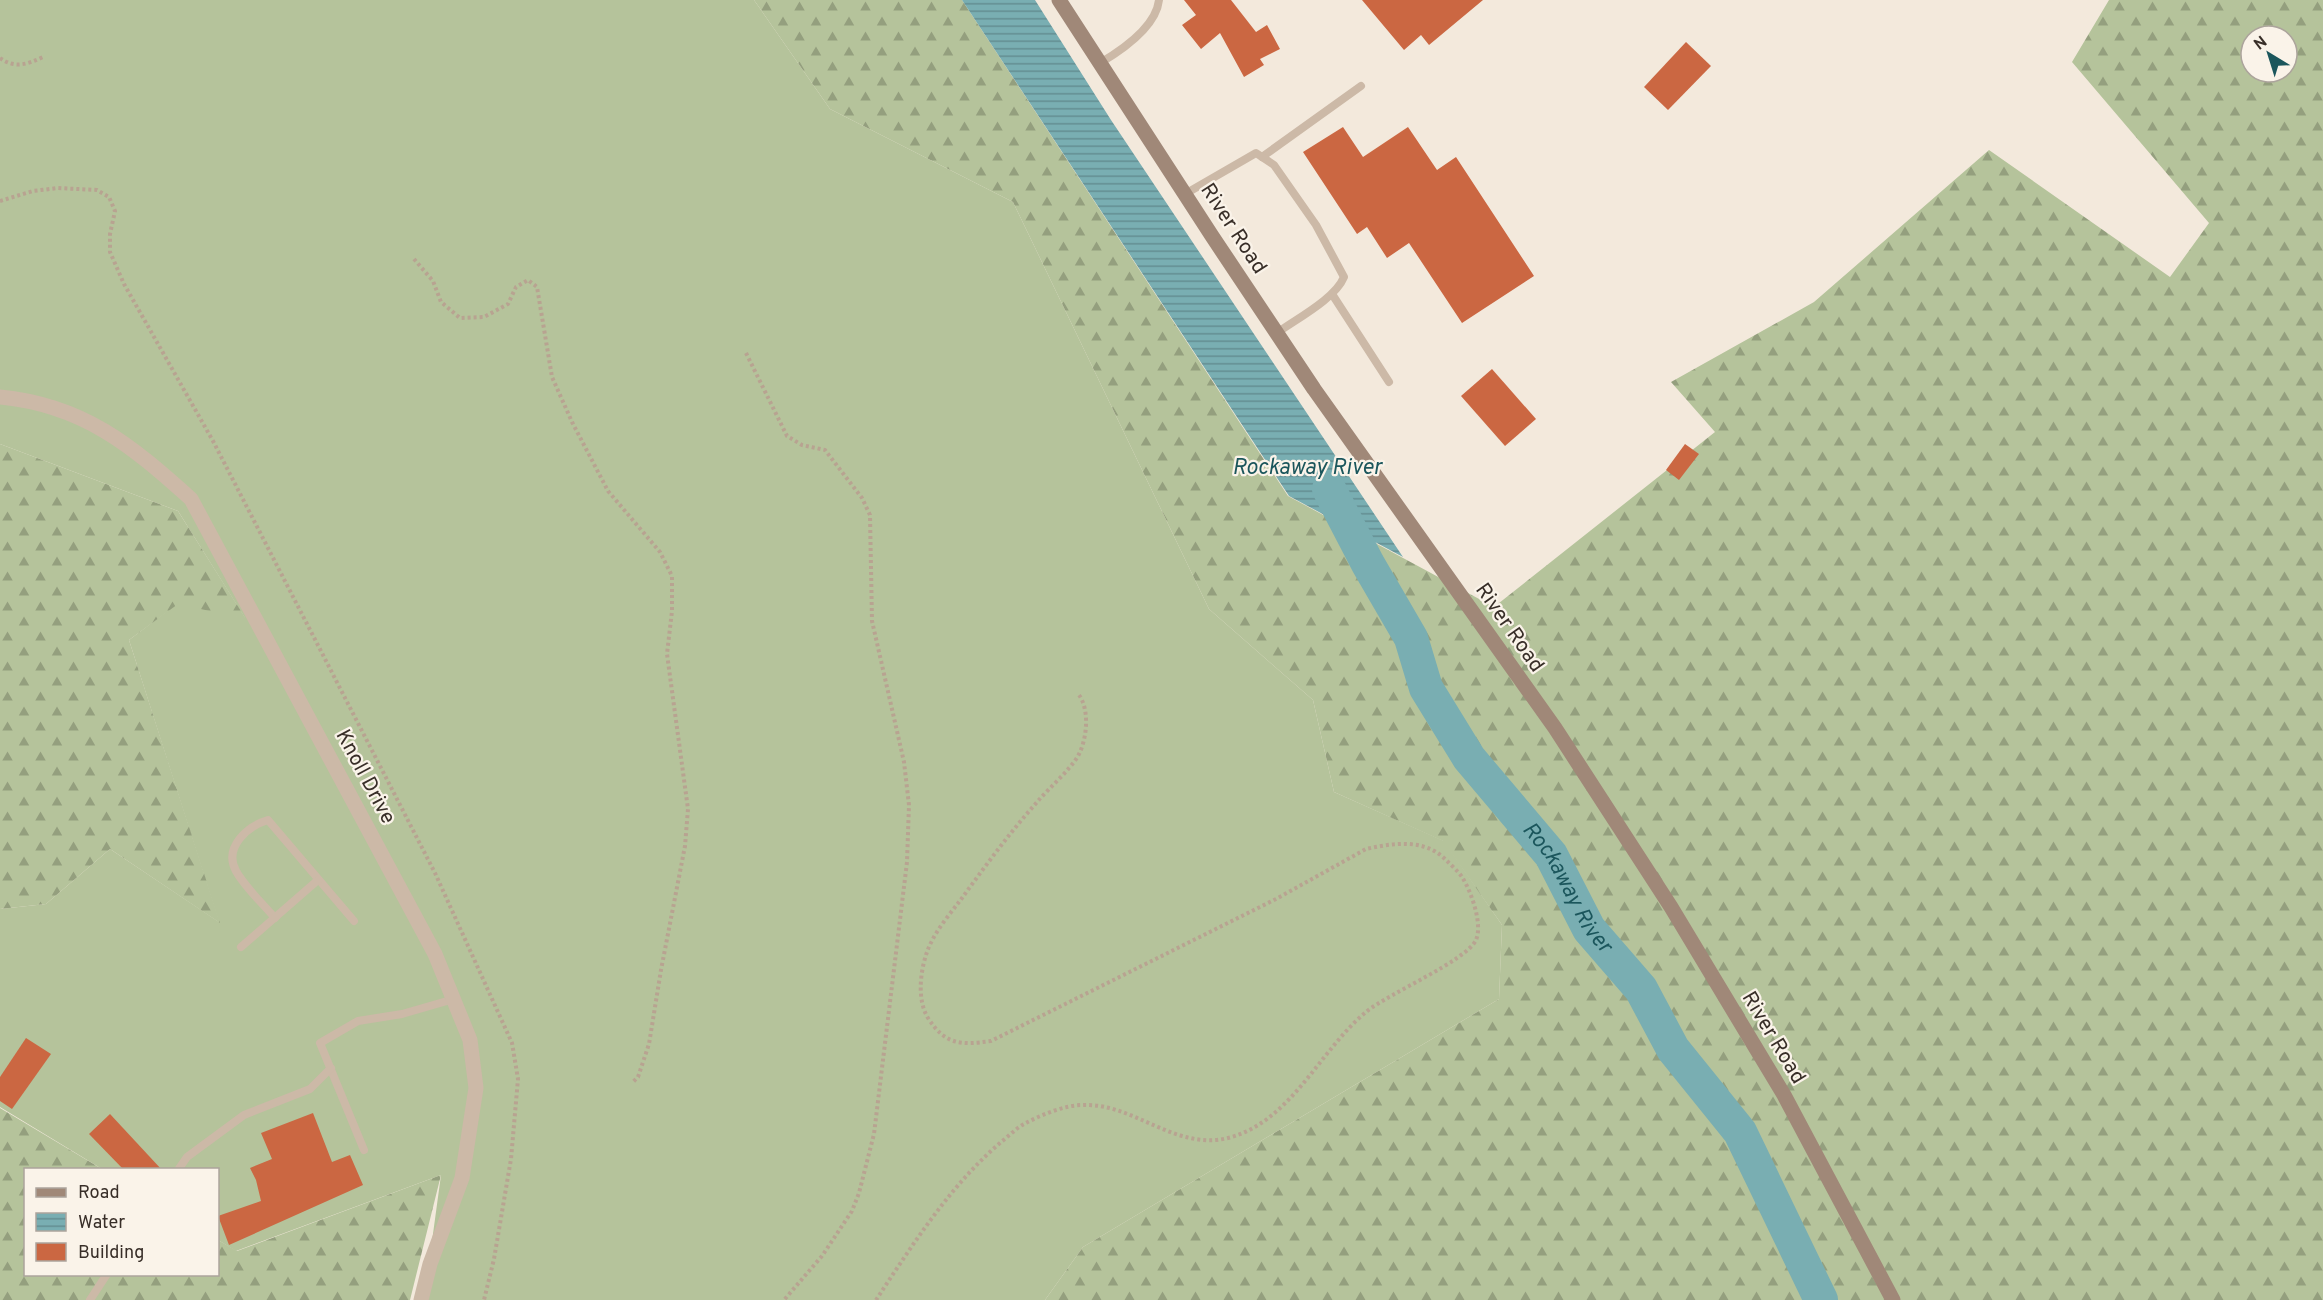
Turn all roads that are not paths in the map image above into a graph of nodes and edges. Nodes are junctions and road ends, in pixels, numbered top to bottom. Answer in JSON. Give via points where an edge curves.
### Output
{"nodes":[{"id":1,"x":1059,"y":0,"type":"edge"},
{"id":2,"x":1160,"y":0,"type":"edge"},
{"id":3,"x":1100,"y":63,"type":"junction"},
{"id":4,"x":1361,"y":86,"type":"dead end"},
{"id":5,"x":1262,"y":157,"type":"junction"},
{"id":6,"x":1185,"y":194,"type":"junction"},
{"id":7,"x":1332,"y":294,"type":"junction"},
{"id":8,"x":1277,"y":333,"type":"junction"},
{"id":9,"x":1389,"y":382,"type":"dead end"},
{"id":10,"x":0,"y":397,"type":"edge"},
{"id":11,"x":318,"y":880,"type":"junction"},
{"id":12,"x":275,"y":918,"type":"junction"},
{"id":13,"x":354,"y":921,"type":"dead end"},
{"id":14,"x":241,"y":947,"type":"dead end"},
{"id":15,"x":454,"y":999,"type":"junction"},
{"id":16,"x":331,"y":1068,"type":"junction"},
{"id":17,"x":364,"y":1150,"type":"dead end"},
{"id":18,"x":179,"y":1168,"type":"edge"},
{"id":19,"x":106,"y":1276,"type":"edge"},
{"id":20,"x":90,"y":1300,"type":"edge"},
{"id":21,"x":421,"y":1300,"type":"edge"},
{"id":22,"x":1893,"y":1300,"type":"edge"}],
"edges":[{"from":1,"to":3,"type":"street","name":"River Road"},
{"from":2,"to":3,"type":"lane","via":[[1138,37]]},
{"from":3,"to":6,"type":"street","name":"River Road"},
{"from":4,"to":5,"type":"lane"},
{"from":5,"to":6,"type":"lane","via":[[1256,153]]},
{"from":5,"to":7,"type":"lane","via":[[1274,165],[1316,225],[1344,277]]},
{"from":6,"to":8,"type":"street","name":"River Road"},
{"from":7,"to":8,"type":"lane"},
{"from":7,"to":9,"type":"lane"},
{"from":8,"to":22,"type":"street","name":"River Road","via":[[1555,728],[1671,907],[1784,1095]]},
{"from":10,"to":15,"type":"street","name":"Knoll Drive","via":[[30,400],[80,417],[147,459],[190,499],[394,875]]},
{"from":11,"to":12,"type":"lane"},
{"from":11,"to":12,"type":"lane","via":[[268,820],[255,824],[237,840],[233,852],[235,870]]},
{"from":11,"to":13,"type":"lane"},
{"from":12,"to":14,"type":"lane"},
{"from":15,"to":16,"type":"lane","via":[[402,1014],[358,1021],[320,1043]]},
{"from":15,"to":21,"type":"street","name":"Knoll Drive","via":[[470,1040],[476,1088],[462,1178]]},
{"from":16,"to":17,"type":"lane"},
{"from":16,"to":18,"type":"lane","via":[[310,1089],[244,1115],[187,1157]]},
{"from":19,"to":20,"type":"lane"}]}
